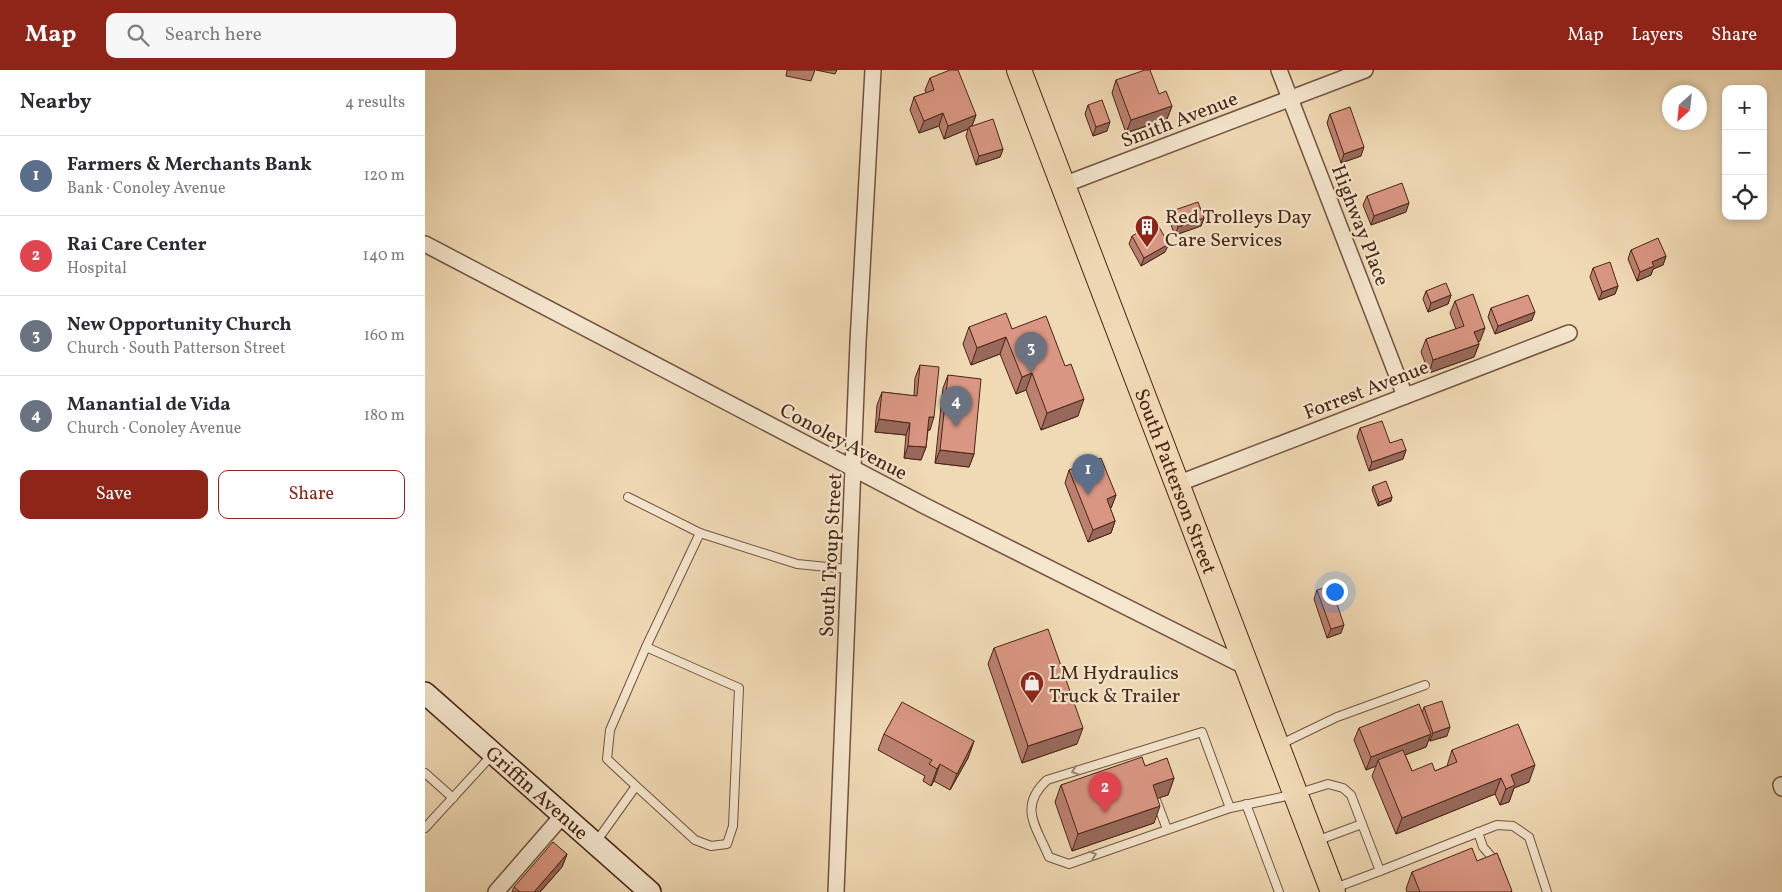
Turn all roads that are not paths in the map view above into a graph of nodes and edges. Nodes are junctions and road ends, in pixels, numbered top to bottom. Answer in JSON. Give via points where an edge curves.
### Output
{"nodes":[{"id":1,"x":873,"y":70,"type":"edge"},
{"id":2,"x":1019,"y":70,"type":"edge"},
{"id":3,"x":1279,"y":70,"type":"edge"},
{"id":4,"x":1365,"y":70,"type":"edge"},
{"id":5,"x":1291,"y":98,"type":"junction"},
{"id":6,"x":1063,"y":185,"type":"junction"},
{"id":7,"x":425,"y":244,"type":"edge"},
{"id":8,"x":1569,"y":333,"type":"dead end"},
{"id":9,"x":1405,"y":396,"type":"junction"},
{"id":10,"x":853,"y":468,"type":"junction"},
{"id":11,"x":1177,"y":484,"type":"junction"},
{"id":12,"x":628,"y":497,"type":"dead end"},
{"id":13,"x":700,"y":533,"type":"junction"},
{"id":14,"x":849,"y":569,"type":"junction"},
{"id":15,"x":646,"y":647,"type":"junction"},
{"id":16,"x":1248,"y":668,"type":"junction"},
{"id":17,"x":1425,"y":685,"type":"dead end"},
{"id":18,"x":425,"y":692,"type":"edge"},
{"id":19,"x":1277,"y":746,"type":"junction"},
{"id":20,"x":1137,"y":751,"type":"junction"},
{"id":21,"x":493,"y":754,"type":"junction"},
{"id":22,"x":1141,"y":760,"type":"edge"},
{"id":23,"x":425,"y":773,"type":"edge"},
{"id":24,"x":636,"y":786,"type":"junction"},
{"id":25,"x":1296,"y":794,"type":"junction"},
{"id":26,"x":453,"y":798,"type":"junction"},
{"id":27,"x":1156,"y":799,"type":"edge"},
{"id":28,"x":1246,"y":804,"type":"junction"},
{"id":29,"x":1229,"y":808,"type":"junction"},
{"id":30,"x":563,"y":815,"type":"junction"},
{"id":31,"x":1362,"y":824,"type":"junction"},
{"id":32,"x":425,"y":828,"type":"edge"},
{"id":33,"x":1167,"y":829,"type":"junction"},
{"id":34,"x":1478,"y":832,"type":"junction"},
{"id":35,"x":1314,"y":841,"type":"junction"},
{"id":36,"x":595,"y":843,"type":"junction"},
{"id":37,"x":1502,"y":868,"type":"edge"},
{"id":38,"x":1380,"y":871,"type":"junction"},
{"id":39,"x":1333,"y":891,"type":"edge"},
{"id":40,"x":496,"y":892,"type":"edge"},
{"id":41,"x":650,"y":892,"type":"edge"},
{"id":42,"x":836,"y":892,"type":"edge"},
{"id":43,"x":1279,"y":892,"type":"edge"},
{"id":44,"x":1547,"y":892,"type":"edge"}],
"edges":[{"from":1,"to":10,"type":"street","name":"South Troup Street"},
{"from":2,"to":6,"type":"main road","name":"South Patterson Street"},
{"from":3,"to":5,"type":"street","name":"Highway Place"},
{"from":4,"to":5,"type":"street","name":"Smith Avenue"},
{"from":5,"to":6,"type":"street","name":"Smith Avenue"},
{"from":5,"to":9,"type":"street","name":"Highway Place"},
{"from":6,"to":11,"type":"main road","name":"South Patterson Street"},
{"from":7,"to":10,"type":"street","name":"Conoley Avenue"},
{"from":8,"to":9,"type":"street","name":"Forrest Avenue"},
{"from":9,"to":11,"type":"street","name":"Forrest Avenue"},
{"from":10,"to":14,"type":"street","name":"South Troup Street"},
{"from":10,"to":16,"type":"street","name":"Conoley Avenue"},
{"from":11,"to":16,"type":"main road","name":"South Patterson Street"},
{"from":12,"to":13,"type":"lane"},
{"from":13,"to":14,"type":"lane","via":[[797,564]]},
{"from":13,"to":15,"type":"lane"},
{"from":14,"to":42,"type":"street","name":"South Troup Street"},
{"from":15,"to":24,"type":"lane","via":[[610,730],[607,759]]},
{"from":15,"to":24,"type":"lane","via":[[739,688],[733,826],[727,844],[711,846],[695,840]]},
{"from":16,"to":19,"type":"main road","name":"South Patterson Street"},
{"from":17,"to":19,"type":"lane","via":[[1337,717]]},
{"from":18,"to":21,"type":"main road","name":"Griffin Avenue"},
{"from":19,"to":25,"type":"main road","name":"South Patterson Street"},
{"from":20,"to":22,"type":"lane"},
{"from":20,"to":29,"type":"lane","via":[[1202,732]]},
{"from":20,"to":33,"type":"lane","one_way":true,"via":[[1047,780],[1036,791],[1029,812],[1049,857],[1069,864]]},
{"from":21,"to":26,"type":"lane"},
{"from":21,"to":30,"type":"main road","name":"Griffin Avenue"},
{"from":23,"to":26,"type":"lane"},
{"from":24,"to":36,"type":"lane"},
{"from":25,"to":28,"type":"lane"},
{"from":25,"to":31,"type":"lane","via":[[1328,784],[1343,788],[1351,795]]},
{"from":25,"to":35,"type":"main road","name":"South Patterson Street"},
{"from":26,"to":32,"type":"lane"},
{"from":27,"to":33,"type":"lane"},
{"from":28,"to":29,"type":"lane"},
{"from":28,"to":43,"type":"lane"},
{"from":29,"to":33,"type":"lane"},
{"from":30,"to":36,"type":"main road","name":"Griffin Avenue"},
{"from":30,"to":40,"type":"street"},
{"from":31,"to":35,"type":"lane"},
{"from":31,"to":38,"type":"lane"},
{"from":34,"to":37,"type":"lane","via":[[1483,847]]},
{"from":34,"to":38,"type":"lane"},
{"from":34,"to":44,"type":"lane","via":[[1497,825],[1513,826],[1529,838]]},
{"from":35,"to":39,"type":"main road","name":"South Patterson Street"},
{"from":36,"to":41,"type":"main road","name":"Griffin Avenue"},
{"from":38,"to":39,"type":"lane"}]}
